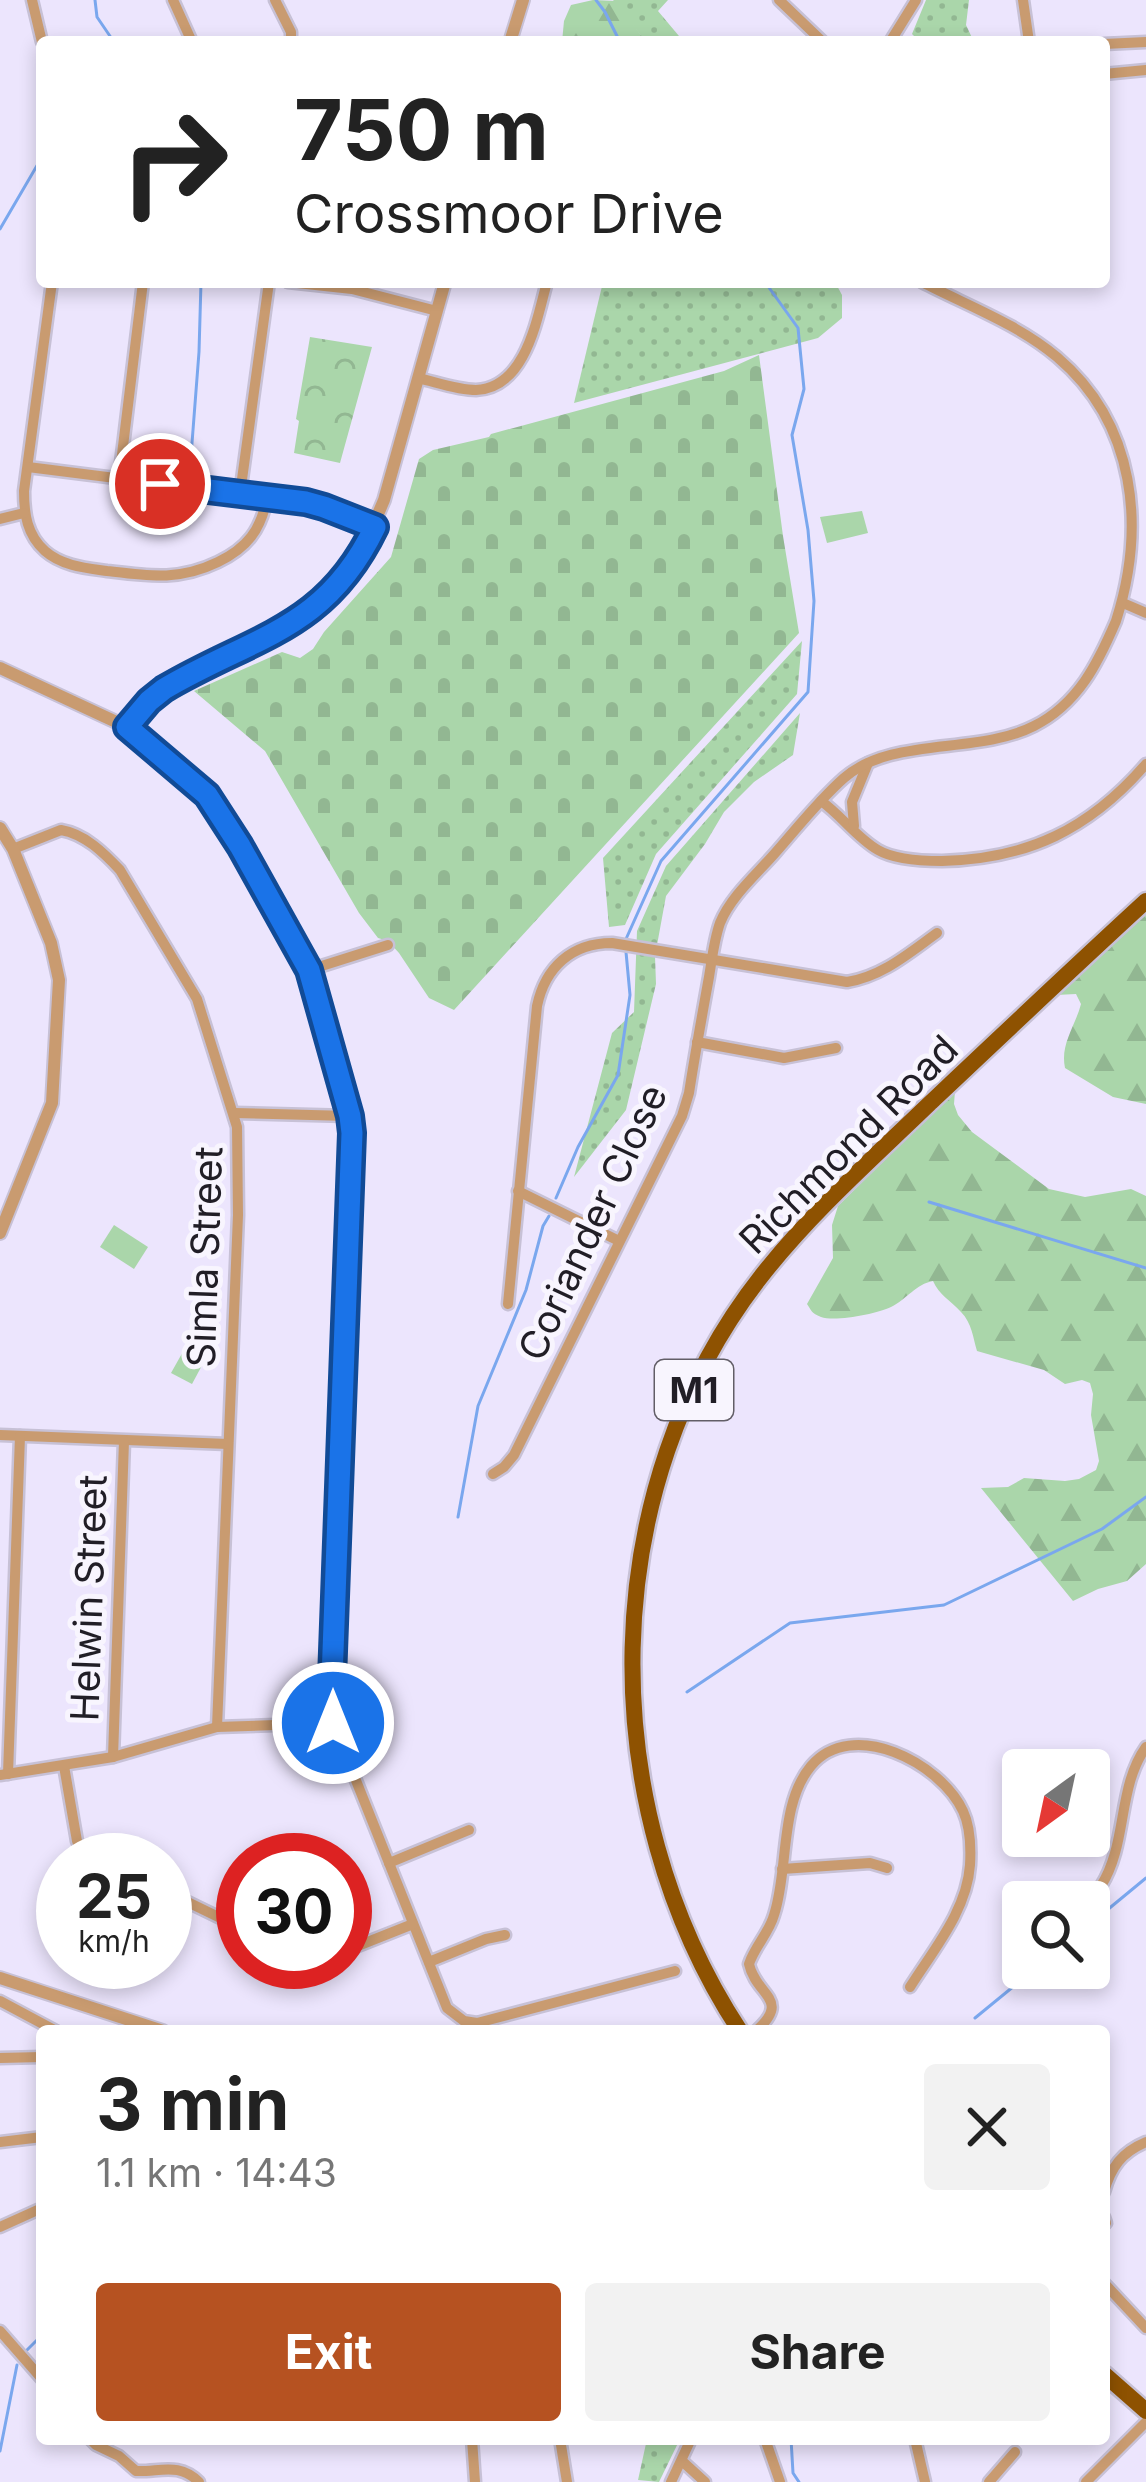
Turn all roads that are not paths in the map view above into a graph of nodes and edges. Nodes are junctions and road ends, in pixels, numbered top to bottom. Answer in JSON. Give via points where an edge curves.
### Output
{"nodes":[{"id":1,"x":32,"y":0,"type":"edge"},
{"id":2,"x":173,"y":0,"type":"edge"},
{"id":3,"x":275,"y":0,"type":"edge"},
{"id":4,"x":524,"y":0,"type":"edge"},
{"id":5,"x":779,"y":0,"type":"edge"},
{"id":6,"x":916,"y":0,"type":"edge"},
{"id":7,"x":1023,"y":0,"type":"edge"},
{"id":8,"x":40,"y":36,"type":"edge"},
{"id":9,"x":189,"y":36,"type":"edge"},
{"id":10,"x":291,"y":36,"type":"edge"},
{"id":11,"x":512,"y":36,"type":"edge"},
{"id":12,"x":817,"y":36,"type":"edge"},
{"id":13,"x":894,"y":36,"type":"edge"},
{"id":14,"x":1027,"y":36,"type":"edge"},
{"id":15,"x":1146,"y":42,"type":"edge"},
{"id":16,"x":1110,"y":44,"type":"edge"},
{"id":17,"x":1146,"y":70,"type":"edge"},
{"id":18,"x":1110,"y":73,"type":"edge"},
{"id":19,"x":51,"y":288,"type":"edge"},
{"id":20,"x":141,"y":288,"type":"edge"},
{"id":21,"x":268,"y":288,"type":"edge"},
{"id":22,"x":343,"y":288,"type":"edge"},
{"id":23,"x":443,"y":288,"type":"edge"},
{"id":24,"x":545,"y":288,"type":"edge"},
{"id":25,"x":934,"y":288,"type":"edge"},
{"id":26,"x":437,"y":311,"type":"junction"},
{"id":27,"x":418,"y":378,"type":"junction"},
{"id":28,"x":28,"y":467,"type":"junction"},
{"id":29,"x":119,"y":478,"type":"junction"},
{"id":30,"x":240,"y":494,"type":"junction"},
{"id":31,"x":268,"y":498,"type":"junction"},
{"id":32,"x":24,"y":513,"type":"junction"},
{"id":33,"x":0,"y":519,"type":"edge"},
{"id":34,"x":375,"y":527,"type":"junction"},
{"id":35,"x":1123,"y":603,"type":"junction"},
{"id":36,"x":1146,"y":613,"type":"edge"},
{"id":37,"x":0,"y":668,"type":"edge"},
{"id":38,"x":127,"y":727,"type":"junction"},
{"id":39,"x":868,"y":763,"type":"junction"},
{"id":40,"x":1146,"y":764,"type":"edge"},
{"id":41,"x":821,"y":801,"type":"junction"},
{"id":42,"x":0,"y":828,"type":"edge"},
{"id":43,"x":855,"y":829,"type":"junction"},
{"id":44,"x":13,"y":849,"type":"junction"},
{"id":45,"x":1146,"y":901,"type":"edge"},
{"id":46,"x":938,"y":933,"type":"dead end"},
{"id":47,"x":388,"y":944,"type":"dead end"},
{"id":48,"x":712,"y":961,"type":"junction"},
{"id":49,"x":309,"y":970,"type":"junction"},
{"id":50,"x":697,"y":1042,"type":"junction"},
{"id":51,"x":836,"y":1048,"type":"dead end"},
{"id":52,"x":234,"y":1113,"type":"junction"},
{"id":53,"x":350,"y":1116,"type":"junction"},
{"id":54,"x":518,"y":1191,"type":"junction"},
{"id":55,"x":0,"y":1233,"type":"edge"},
{"id":56,"x":620,"y":1241,"type":"junction"},
{"id":57,"x":508,"y":1304,"type":"dead end"},
{"id":58,"x":0,"y":1435,"type":"edge"},
{"id":59,"x":20,"y":1436,"type":"junction"},
{"id":60,"x":124,"y":1441,"type":"junction"},
{"id":61,"x":228,"y":1444,"type":"junction"},
{"id":62,"x":493,"y":1474,"type":"dead end"},
{"id":63,"x":333,"y":1723,"type":"junction"},
{"id":64,"x":217,"y":1727,"type":"junction"},
{"id":65,"x":1146,"y":1747,"type":"edge"},
{"id":66,"x":112,"y":1757,"type":"junction"},
{"id":67,"x":64,"y":1766,"type":"junction"},
{"id":68,"x":4,"y":1774,"type":"edge"},
{"id":69,"x":469,"y":1830,"type":"dead end"},
{"id":70,"x":75,"y":1833,"type":"edge"},
{"id":71,"x":388,"y":1863,"type":"junction"},
{"id":72,"x":887,"y":1868,"type":"dead end"},
{"id":73,"x":782,"y":1869,"type":"junction"},
{"id":74,"x":1104,"y":1881,"type":"edge"},
{"id":75,"x":413,"y":1924,"type":"junction"},
{"id":76,"x":505,"y":1935,"type":"dead end"},
{"id":77,"x":372,"y":1940,"type":"edge"},
{"id":78,"x":429,"y":1962,"type":"junction"},
{"id":79,"x":675,"y":1971,"type":"dead end"},
{"id":80,"x":0,"y":1978,"type":"edge"},
{"id":81,"x":910,"y":1987,"type":"dead end"},
{"id":82,"x":0,"y":2001,"type":"edge"},
{"id":83,"x":724,"y":2006,"type":"junction"},
{"id":84,"x":45,"y":2025,"type":"edge"},
{"id":85,"x":145,"y":2025,"type":"edge"},
{"id":86,"x":723,"y":2025,"type":"edge"},
{"id":87,"x":736,"y":2025,"type":"edge"},
{"id":88,"x":762,"y":2025,"type":"edge"},
{"id":89,"x":0,"y":2058,"type":"edge"},
{"id":90,"x":36,"y":2059,"type":"edge"},
{"id":91,"x":36,"y":2138,"type":"edge"},
{"id":92,"x":0,"y":2141,"type":"edge"},
{"id":93,"x":1146,"y":2142,"type":"edge"},
{"id":94,"x":1110,"y":2175,"type":"edge"},
{"id":95,"x":36,"y":2211,"type":"edge"},
{"id":96,"x":0,"y":2227,"type":"edge"},
{"id":97,"x":1110,"y":2289,"type":"edge"},
{"id":98,"x":1146,"y":2328,"type":"edge"},
{"id":99,"x":0,"y":2331,"type":"edge"},
{"id":100,"x":6,"y":2349,"type":"edge"},
{"id":101,"x":36,"y":2374,"type":"edge"},
{"id":102,"x":1110,"y":2379,"type":"edge"},
{"id":103,"x":1146,"y":2411,"type":"edge"},
{"id":104,"x":1146,"y":2422,"type":"edge"},
{"id":105,"x":99,"y":2445,"type":"edge"},
{"id":106,"x":472,"y":2445,"type":"edge"},
{"id":107,"x":561,"y":2445,"type":"edge"},
{"id":108,"x":689,"y":2445,"type":"edge"},
{"id":109,"x":767,"y":2445,"type":"edge"},
{"id":110,"x":919,"y":2445,"type":"edge"},
{"id":111,"x":1015,"y":2452,"type":"dead end"},
{"id":112,"x":682,"y":2461,"type":"junction"},
{"id":113,"x":199,"y":2482,"type":"edge"},
{"id":114,"x":475,"y":2482,"type":"edge"},
{"id":115,"x":567,"y":2482,"type":"edge"},
{"id":116,"x":671,"y":2482,"type":"edge"},
{"id":117,"x":705,"y":2482,"type":"edge"},
{"id":118,"x":780,"y":2482,"type":"edge"},
{"id":119,"x":925,"y":2482,"type":"edge"},
{"id":120,"x":989,"y":2482,"type":"edge"},
{"id":121,"x":1085,"y":2482,"type":"edge"}],
"edges":[{"from":1,"to":8,"type":"street"},
{"from":2,"to":9,"type":"street"},
{"from":3,"to":10,"type":"street"},
{"from":4,"to":11,"type":"street"},
{"from":5,"to":12,"type":"street"},
{"from":6,"to":13,"type":"street"},
{"from":7,"to":14,"type":"street"},
{"from":15,"to":16,"type":"street"},
{"from":17,"to":18,"type":"street"},
{"from":19,"to":28,"type":"street"},
{"from":20,"to":29,"type":"street"},
{"from":21,"to":30,"type":"street"},
{"from":22,"to":26,"type":"street"},
{"from":23,"to":26,"type":"street"},
{"from":24,"to":27,"type":"street","via":[[527,351],[499,381],[475,390]]},
{"from":25,"to":35,"type":"street","via":[[1057,357],[1113,424],[1137,511]]},
{"from":26,"to":27,"type":"street"},
{"from":27,"to":34,"type":"street"},
{"from":28,"to":29,"type":"street"},
{"from":28,"to":32,"type":"street"},
{"from":29,"to":30,"type":"street"},
{"from":30,"to":31,"type":"street"},
{"from":31,"to":32,"type":"street","via":[[246,546],[176,576],[68,564],[35,540]]},
{"from":31,"to":34,"type":"street"},
{"from":32,"to":33,"type":"street"},
{"from":34,"to":38,"type":"street","via":[[352,567],[306,616],[164,689]]},
{"from":35,"to":36,"type":"street"},
{"from":35,"to":39,"type":"street","via":[[1083,686],[1037,725]]},
{"from":37,"to":38,"type":"street"},
{"from":38,"to":49,"type":"street","via":[[218,808]]},
{"from":39,"to":41,"type":"street","name":"Coriander Close"},
{"from":39,"to":43,"type":"street","via":[[852,802]]},
{"from":40,"to":43,"type":"street","via":[[1074,828],[992,857],[909,859],[878,850]]},
{"from":41,"to":43,"type":"street"},
{"from":41,"to":48,"type":"street","name":"Coriander Close","via":[[727,910]]},
{"from":42,"to":44,"type":"street"},
{"from":44,"to":52,"type":"street","name":"Simla Street","via":[[68,830],[120,870],[197,999]]},
{"from":44,"to":55,"type":"street","via":[[59,980],[52,1103]]},
{"from":45,"to":83,"type":"highway","name":"Richmond Road","number":"M1","via":[[819,1208],[722,1334],[671,1441],[637,1577],[636,1738],[664,1872]]},
{"from":46,"to":48,"type":"street","via":[[872,977],[848,982]]},
{"from":47,"to":49,"type":"street"},
{"from":48,"to":50,"type":"street","name":"Coriander Close"},
{"from":48,"to":54,"type":"street","via":[[600,943],[552,970],[537,1006]]},
{"from":49,"to":53,"type":"street"},
{"from":50,"to":51,"type":"street","via":[[784,1058]]},
{"from":50,"to":56,"type":"street","name":"Coriander Close","via":[[685,1110]]},
{"from":52,"to":53,"type":"street"},
{"from":52,"to":61,"type":"street","name":"Simla Street"},
{"from":53,"to":63,"type":"street"},
{"from":54,"to":56,"type":"street"},
{"from":54,"to":57,"type":"street"},
{"from":56,"to":62,"type":"street","name":"Coriander Close","via":[[514,1455]]},
{"from":58,"to":59,"type":"street"},
{"from":59,"to":60,"type":"street"},
{"from":59,"to":68,"type":"street"},
{"from":60,"to":61,"type":"street"},
{"from":60,"to":66,"type":"street","name":"Helwin Street"},
{"from":61,"to":64,"type":"street","name":"Simla Street"},
{"from":63,"to":64,"type":"street"},
{"from":63,"to":71,"type":"street"},
{"from":64,"to":66,"type":"street"},
{"from":65,"to":74,"type":"street","via":[[1132,1771]]},
{"from":66,"to":67,"type":"street"},
{"from":67,"to":68,"type":"street"},
{"from":67,"to":70,"type":"street"},
{"from":69,"to":71,"type":"street"},
{"from":71,"to":75,"type":"street"},
{"from":72,"to":73,"type":"street"},
{"from":73,"to":81,"type":"street","via":[[801,1783],[840,1746],[889,1750],[951,1792],[965,1815],[970,1871],[950,1924]]},
{"from":73,"to":88,"type":"street","via":[[775,1914],[749,1964],[772,2002]]},
{"from":75,"to":77,"type":"street"},
{"from":75,"to":78,"type":"street"},
{"from":76,"to":78,"type":"street"},
{"from":78,"to":79,"type":"street","via":[[447,2008],[477,2023]]},
{"from":80,"to":85,"type":"street"},
{"from":82,"to":84,"type":"street"},
{"from":83,"to":86,"type":"highway"},
{"from":83,"to":87,"type":"highway","name":"Richmond Road","number":"M1"},
{"from":89,"to":90,"type":"street"},
{"from":91,"to":92,"type":"street"},
{"from":93,"to":94,"type":"street","via":[[1123,2154]]},
{"from":95,"to":96,"type":"street"},
{"from":97,"to":98,"type":"street"},
{"from":99,"to":100,"type":"street"},
{"from":100,"to":101,"type":"street"},
{"from":102,"to":103,"type":"highway"},
{"from":104,"to":121,"type":"street"},
{"from":105,"to":113,"type":"street","via":[[139,2472],[170,2468]]},
{"from":106,"to":114,"type":"street"},
{"from":107,"to":115,"type":"street"},
{"from":108,"to":112,"type":"street"},
{"from":109,"to":118,"type":"street"},
{"from":110,"to":119,"type":"street"},
{"from":111,"to":120,"type":"street"},
{"from":112,"to":116,"type":"street"},
{"from":112,"to":117,"type":"street"}]}
